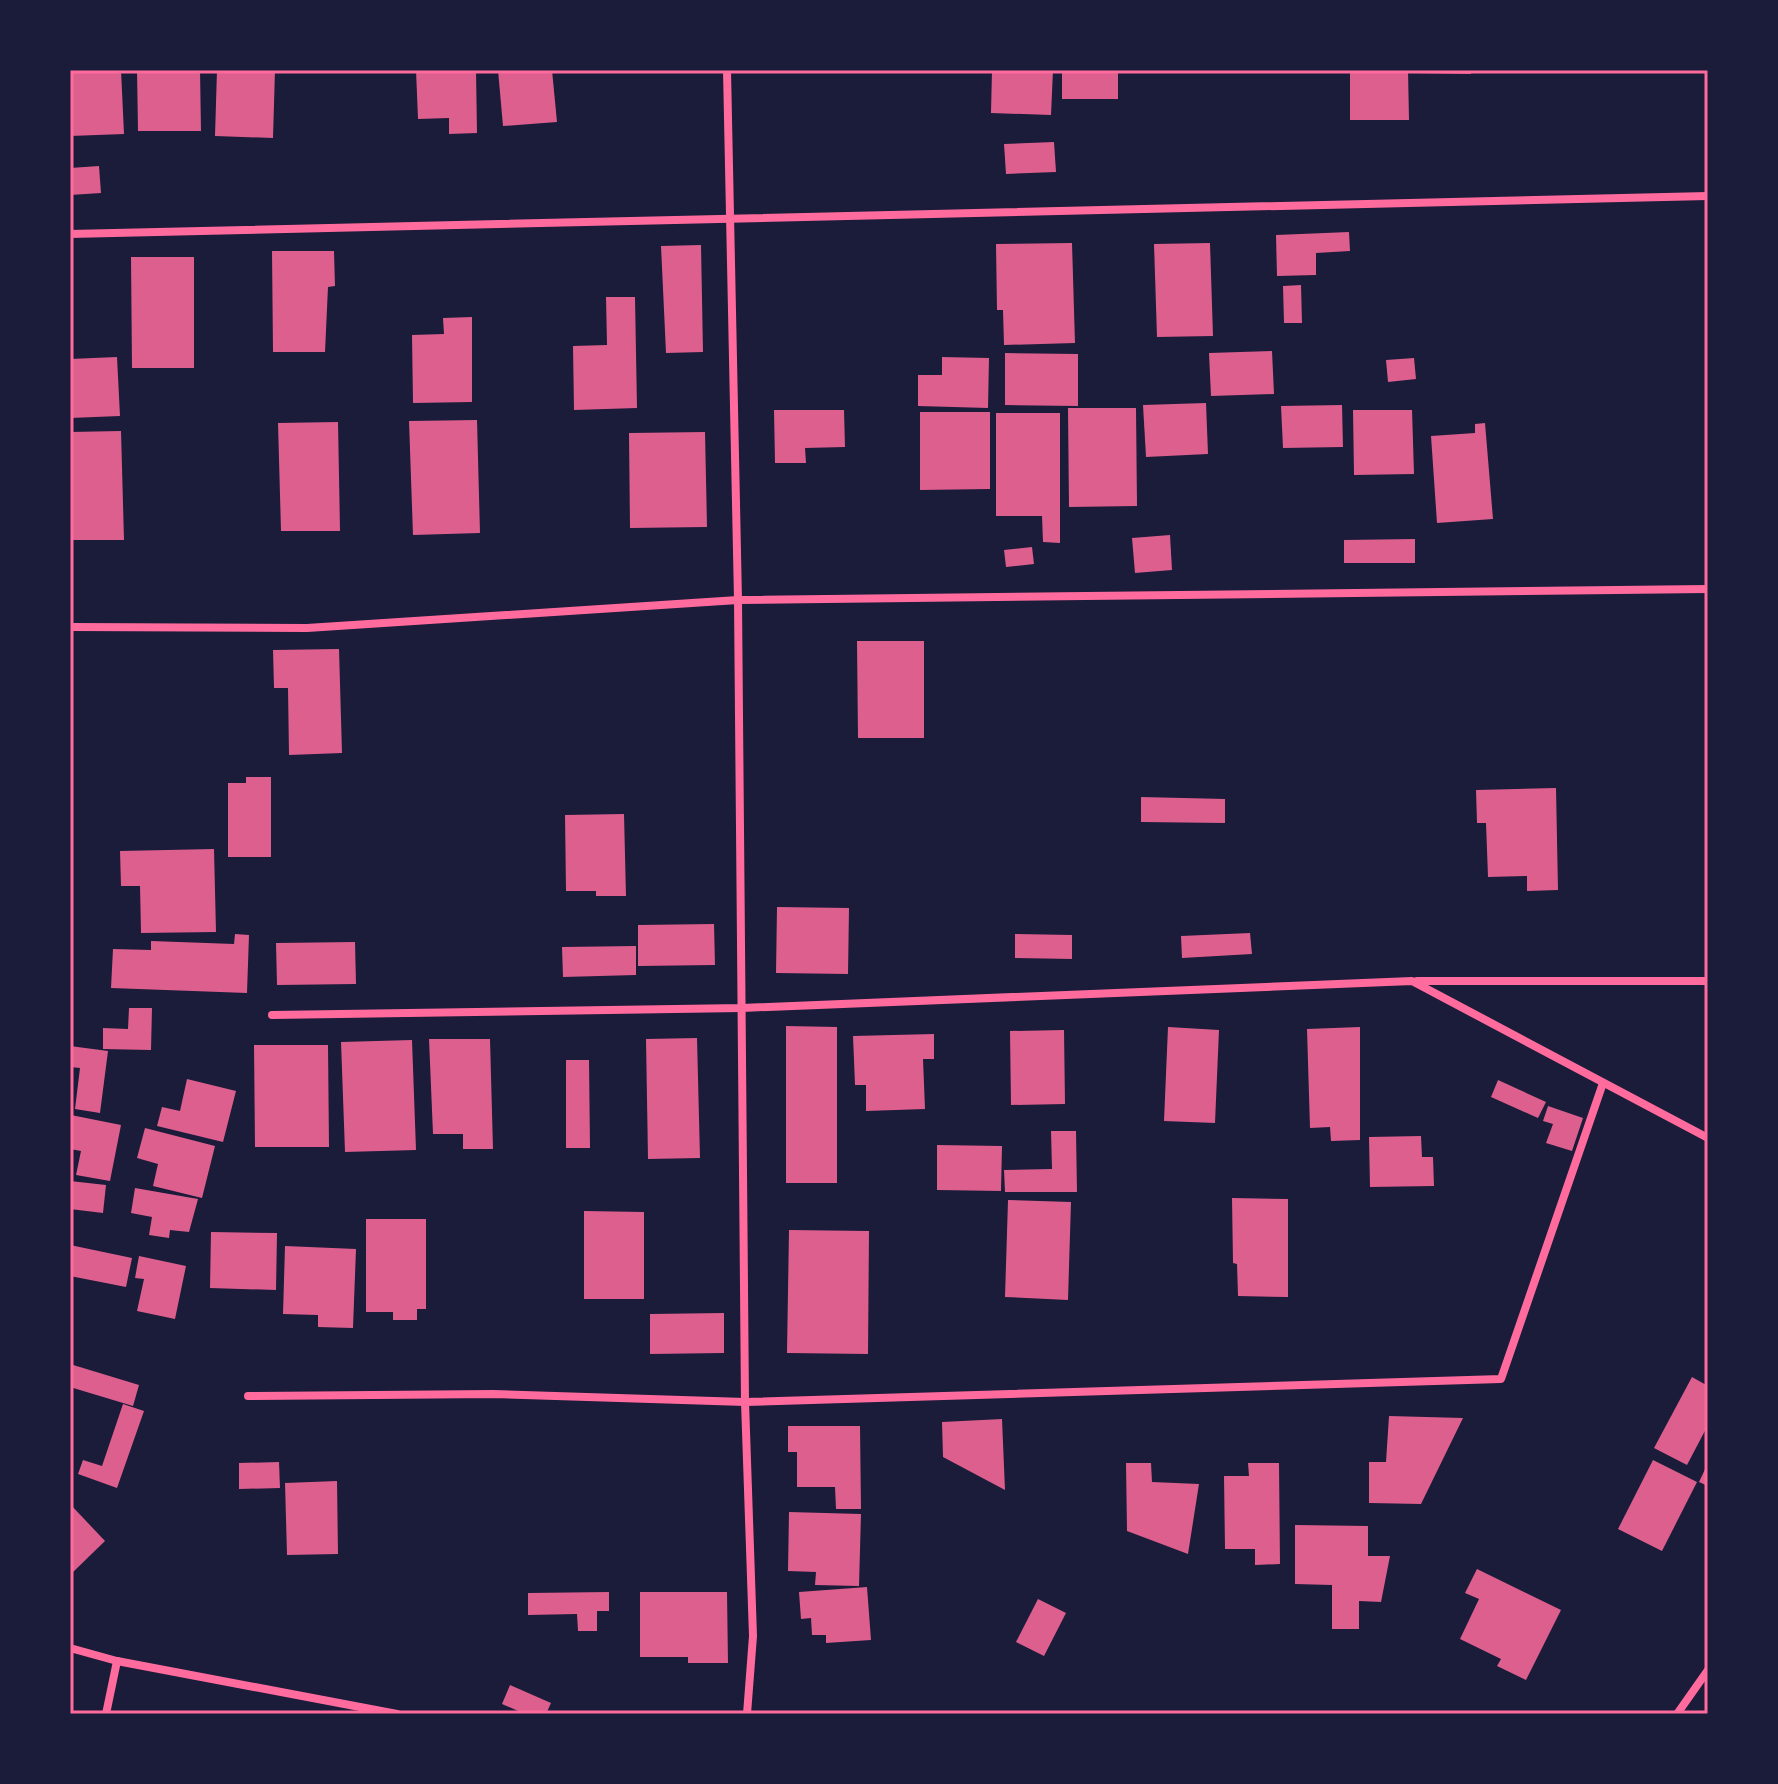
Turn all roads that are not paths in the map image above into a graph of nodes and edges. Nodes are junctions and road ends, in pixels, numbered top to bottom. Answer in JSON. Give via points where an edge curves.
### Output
{"nodes":[{"id":1,"x":727,"y":70,"type":"edge"},
{"id":2,"x":1708,"y":196,"type":"edge"},
{"id":3,"x":729,"y":218,"type":"junction"},
{"id":4,"x":70,"y":234,"type":"edge"},
{"id":5,"x":1708,"y":589,"type":"edge"},
{"id":6,"x":738,"y":600,"type":"junction"},
{"id":7,"x":70,"y":627,"type":"edge"},
{"id":8,"x":1412,"y":981,"type":"junction"},
{"id":9,"x":1708,"y":981,"type":"edge"},
{"id":10,"x":742,"y":1008,"type":"junction"},
{"id":11,"x":272,"y":1015,"type":"dead end"},
{"id":12,"x":1603,"y":1083,"type":"junction"},
{"id":13,"x":1708,"y":1138,"type":"edge"},
{"id":14,"x":248,"y":1396,"type":"dead end"},
{"id":15,"x":745,"y":1402,"type":"junction"},
{"id":16,"x":70,"y":1648,"type":"edge"},
{"id":17,"x":117,"y":1661,"type":"junction"},
{"id":18,"x":1708,"y":1670,"type":"edge"},
{"id":19,"x":106,"y":1714,"type":"edge"},
{"id":20,"x":397,"y":1714,"type":"edge"},
{"id":21,"x":747,"y":1714,"type":"edge"},
{"id":22,"x":1677,"y":1714,"type":"edge"}],
"edges":[{"from":1,"to":3,"type":"street"},
{"from":2,"to":3,"type":"street"},
{"from":3,"to":4,"type":"street"},
{"from":3,"to":6,"type":"street"},
{"from":5,"to":6,"type":"street"},
{"from":6,"to":7,"type":"street","via":[[307,628]]},
{"from":6,"to":10,"type":"street"},
{"from":8,"to":9,"type":"street"},
{"from":8,"to":10,"type":"street"},
{"from":8,"to":12,"type":"street"},
{"from":10,"to":11,"type":"street"},
{"from":10,"to":15,"type":"street"},
{"from":12,"to":13,"type":"street"},
{"from":12,"to":15,"type":"street","via":[[1501,1379]]},
{"from":14,"to":15,"type":"street","via":[[494,1394]]},
{"from":15,"to":21,"type":"street","via":[[753,1636]]},
{"from":16,"to":17,"type":"street"},
{"from":17,"to":19,"type":"street"},
{"from":17,"to":20,"type":"street"},
{"from":18,"to":22,"type":"street"}]}
